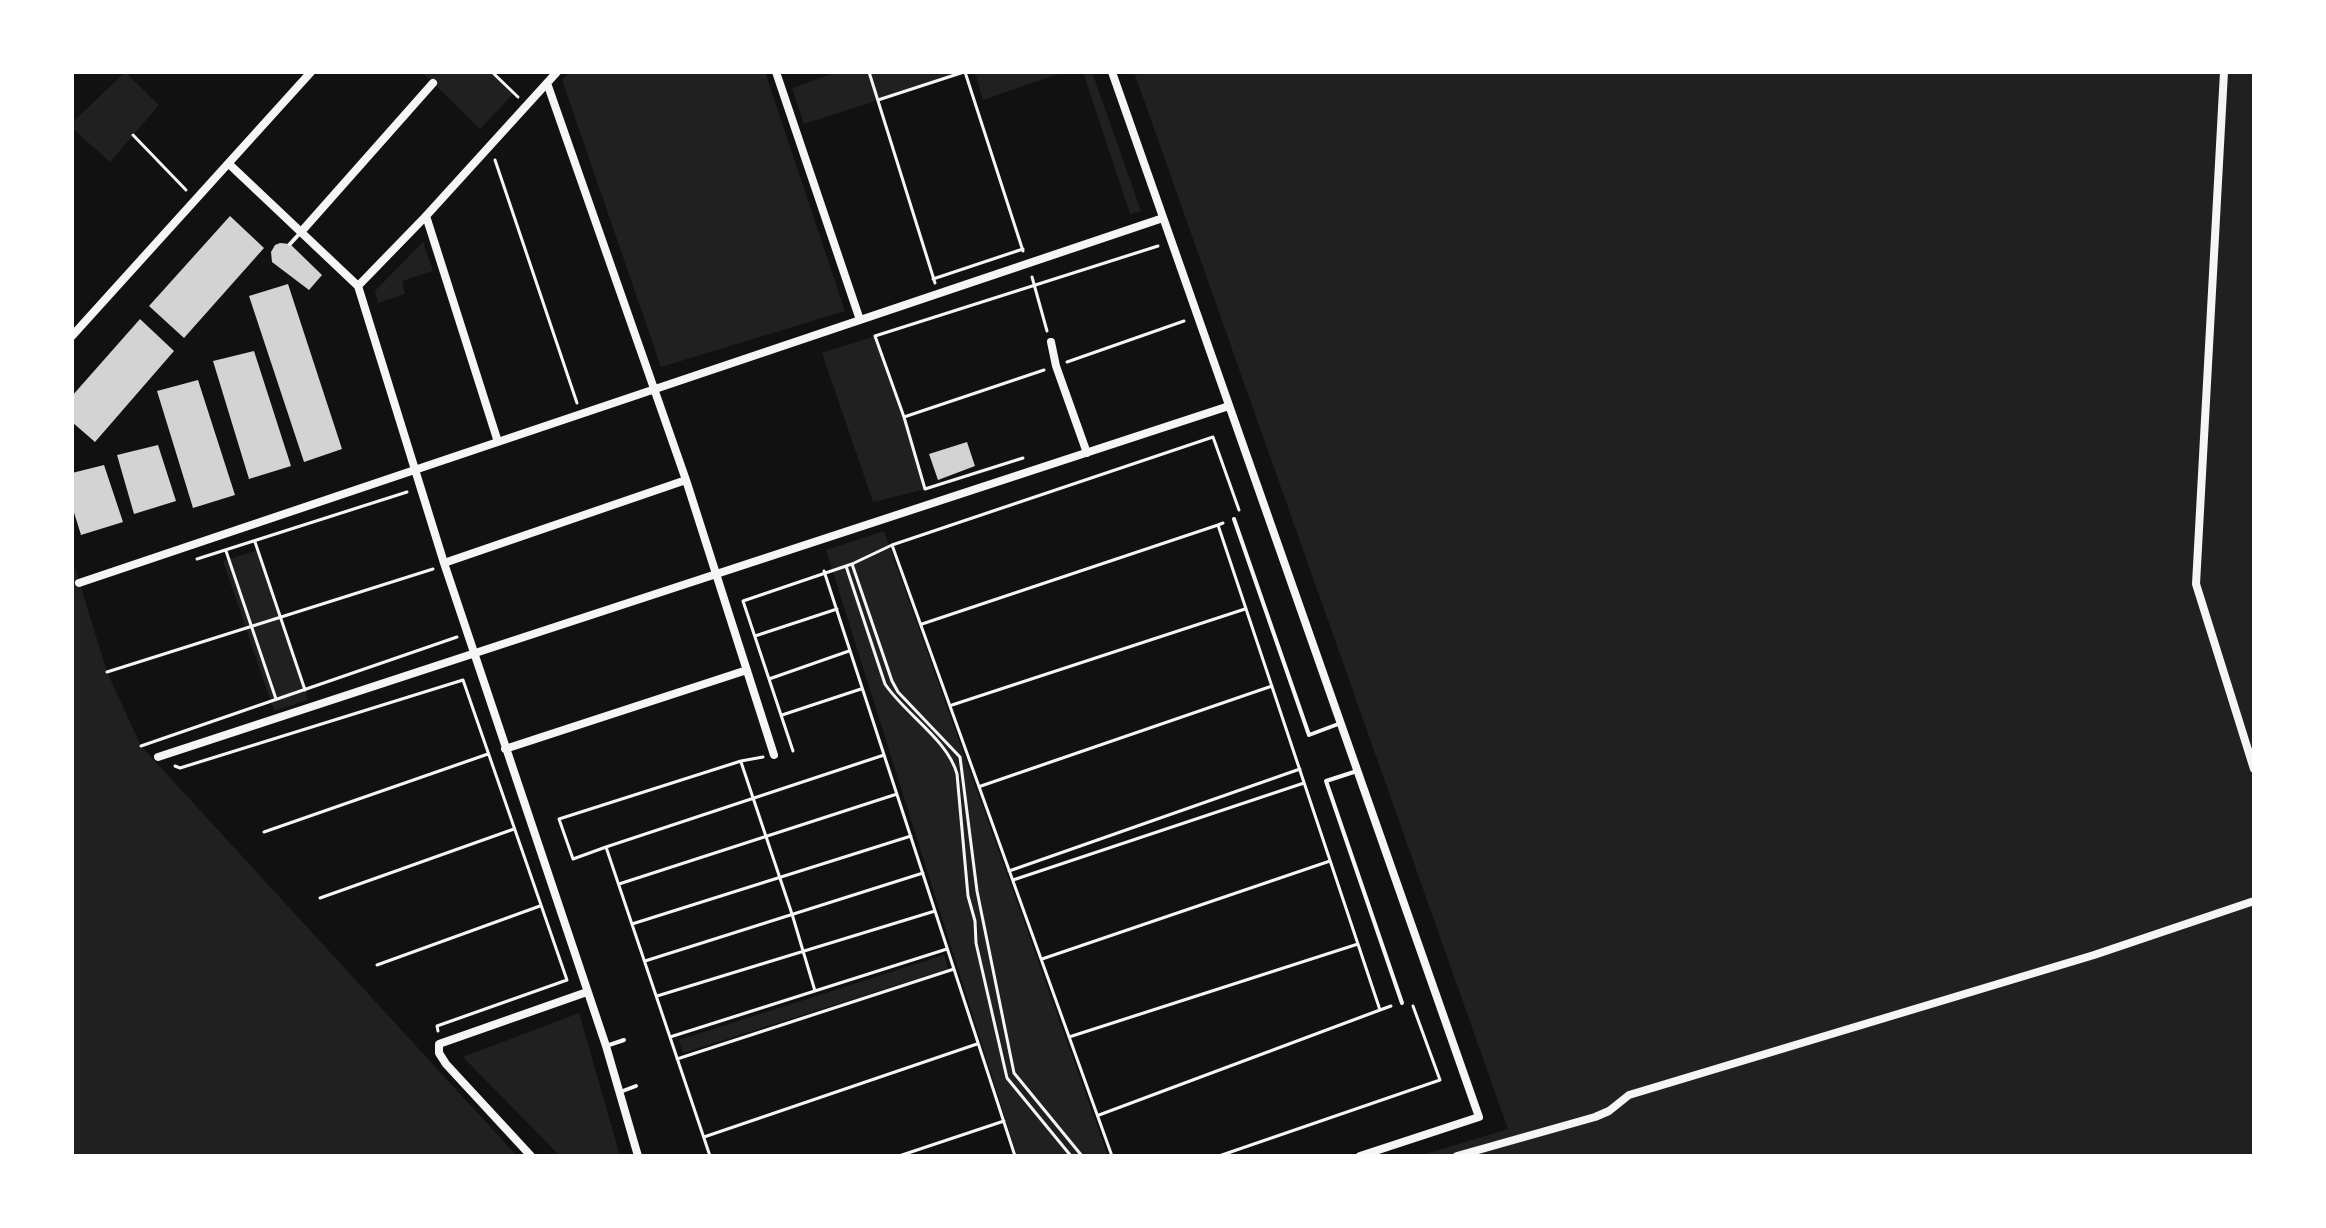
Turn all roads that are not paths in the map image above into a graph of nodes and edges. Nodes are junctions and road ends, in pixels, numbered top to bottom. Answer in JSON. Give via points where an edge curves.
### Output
{"nodes":[{"id":1,"x":311,"y":72,"type":"edge"},
{"id":2,"x":557,"y":72,"type":"edge"},
{"id":3,"x":776,"y":72,"type":"edge"},
{"id":4,"x":1112,"y":72,"type":"edge"},
{"id":5,"x":2224,"y":72,"type":"edge"},
{"id":6,"x":433,"y":83,"type":"dead end"},
{"id":7,"x":547,"y":83,"type":"junction"},
{"id":8,"x":229,"y":164,"type":"junction"},
{"id":9,"x":426,"y":216,"type":"junction"},
{"id":10,"x":1163,"y":218,"type":"junction"},
{"id":11,"x":301,"y":232,"type":"junction"},
{"id":12,"x":290,"y":244,"type":"dead end"},
{"id":13,"x":358,"y":286,"type":"junction"},
{"id":14,"x":860,"y":320,"type":"junction"},
{"id":15,"x":72,"y":336,"type":"edge"},
{"id":16,"x":1051,"y":342,"type":"road end"},
{"id":17,"x":654,"y":390,"type":"junction"},
{"id":18,"x":1229,"y":406,"type":"junction"},
{"id":19,"x":498,"y":442,"type":"junction"},
{"id":20,"x":1087,"y":453,"type":"junction"},
{"id":21,"x":414,"y":470,"type":"junction"},
{"id":22,"x":686,"y":480,"type":"junction"},
{"id":23,"x":1234,"y":519,"type":"road end"},
{"id":24,"x":440,"y":565,"type":"junction"},
{"id":25,"x":717,"y":574,"type":"junction"},
{"id":26,"x":79,"y":583,"type":"dead end"},
{"id":27,"x":473,"y":654,"type":"junction"},
{"id":28,"x":747,"y":670,"type":"junction"},
{"id":29,"x":1341,"y":723,"type":"junction"},
{"id":30,"x":505,"y":749,"type":"junction"},
{"id":31,"x":774,"y":755,"type":"road end"},
{"id":32,"x":158,"y":757,"type":"dead end"},
{"id":33,"x":2254,"y":769,"type":"edge"},
{"id":34,"x":1357,"y":771,"type":"junction"},
{"id":35,"x":2254,"y":901,"type":"edge"},
{"id":36,"x":587,"y":992,"type":"junction"},
{"id":37,"x":1402,"y":1003,"type":"road end"},
{"id":38,"x":624,"y":1040,"type":"dead end"},
{"id":39,"x":606,"y":1046,"type":"junction"},
{"id":40,"x":636,"y":1086,"type":"dead end"},
{"id":41,"x":620,"y":1092,"type":"junction"},
{"id":42,"x":531,"y":1156,"type":"edge"},
{"id":43,"x":638,"y":1156,"type":"edge"},
{"id":44,"x":1360,"y":1156,"type":"edge"},
{"id":45,"x":1457,"y":1156,"type":"edge"}],
"edges":[{"from":1,"to":8,"type":"street"},
{"from":2,"to":7,"type":"street"},
{"from":3,"to":14,"type":"street"},
{"from":4,"to":10,"type":"street"},
{"from":5,"to":33,"type":"street","via":[[2196,584]]},
{"from":6,"to":11,"type":"street"},
{"from":7,"to":9,"type":"street"},
{"from":7,"to":17,"type":"street"},
{"from":8,"to":11,"type":"street"},
{"from":8,"to":15,"type":"street"},
{"from":9,"to":13,"type":"street"},
{"from":9,"to":19,"type":"street"},
{"from":10,"to":14,"type":"street"},
{"from":10,"to":18,"type":"street"},
{"from":11,"to":12,"type":"lane"},
{"from":11,"to":13,"type":"street"},
{"from":13,"to":21,"type":"street"},
{"from":14,"to":17,"type":"street"},
{"from":16,"to":20,"type":"street"},
{"from":17,"to":19,"type":"street"},
{"from":17,"to":22,"type":"street"},
{"from":18,"to":20,"type":"street"},
{"from":18,"to":29,"type":"street"},
{"from":19,"to":21,"type":"street"},
{"from":20,"to":25,"type":"street"},
{"from":21,"to":24,"type":"street"},
{"from":21,"to":26,"type":"street"},
{"from":22,"to":24,"type":"street"},
{"from":22,"to":25,"type":"street"},
{"from":23,"to":29,"type":"lane","via":[[1309,735]]},
{"from":24,"to":27,"type":"street"},
{"from":25,"to":27,"type":"street"},
{"from":25,"to":28,"type":"street"},
{"from":27,"to":30,"type":"street"},
{"from":27,"to":32,"type":"street"},
{"from":28,"to":30,"type":"street"},
{"from":28,"to":31,"type":"street"},
{"from":29,"to":34,"type":"street"},
{"from":30,"to":36,"type":"street"},
{"from":34,"to":37,"type":"lane","via":[[1326,781]]},
{"from":34,"to":44,"type":"street","via":[[1479,1117]]},
{"from":35,"to":45,"type":"street","via":[[2094,955],[1629,1095],[1595,1117]]},
{"from":36,"to":39,"type":"street"},
{"from":36,"to":42,"type":"street","via":[[439,1044],[446,1064]]},
{"from":38,"to":39,"type":"lane"},
{"from":39,"to":41,"type":"street"},
{"from":40,"to":41,"type":"lane"},
{"from":41,"to":43,"type":"street"}]}
